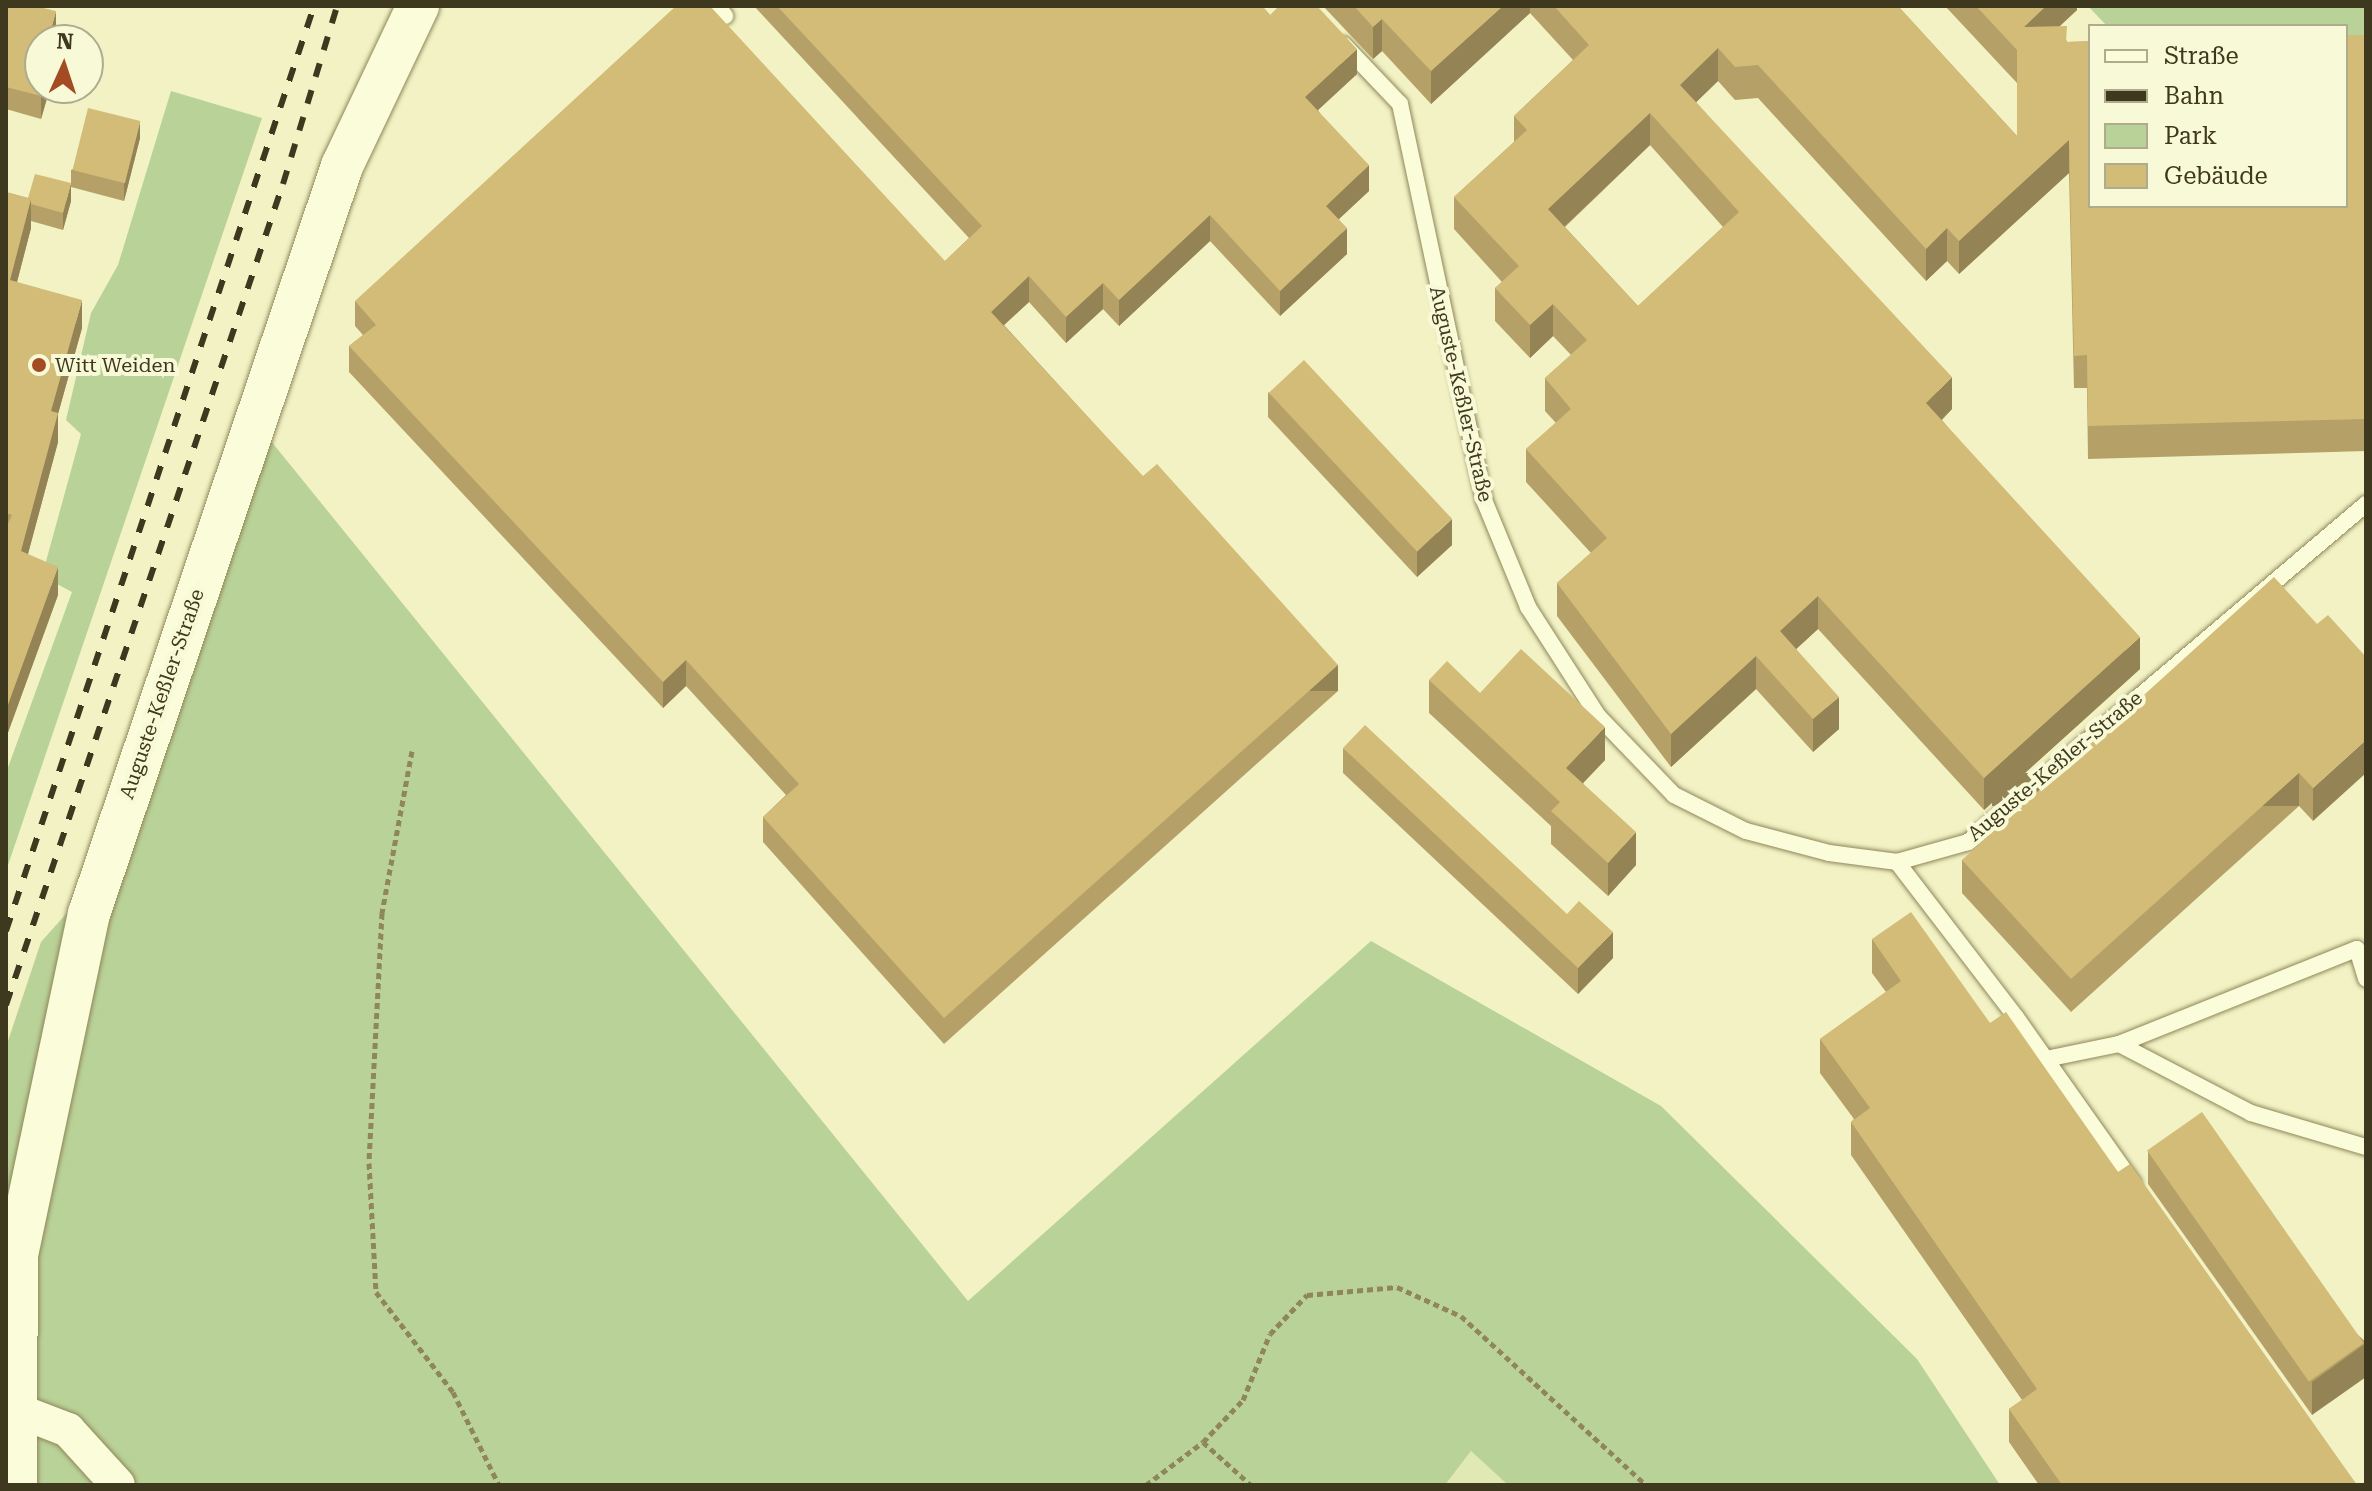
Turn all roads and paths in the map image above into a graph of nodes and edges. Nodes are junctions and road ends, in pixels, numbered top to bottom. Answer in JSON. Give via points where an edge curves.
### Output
{"nodes":[{"id":1,"x":418,"y":6,"type":"edge"},
{"id":2,"x":1328,"y":28,"type":"edge"},
{"id":3,"x":2366,"y":504,"type":"edge"},
{"id":4,"x":412,"y":751,"type":"dead end"},
{"id":5,"x":1897,"y":862,"type":"junction"},
{"id":6,"x":2362,"y":946,"type":"edge"},
{"id":7,"x":2366,"y":979,"type":"edge"},
{"id":8,"x":2119,"y":1044,"type":"junction"},
{"id":9,"x":2046,"y":1059,"type":"junction"},
{"id":10,"x":2366,"y":1147,"type":"edge"},
{"id":11,"x":2145,"y":1200,"type":"edge"},
{"id":12,"x":19,"y":1411,"type":"junction"},
{"id":13,"x":1203,"y":1442,"type":"junction"},
{"id":14,"x":16,"y":1485,"type":"edge"},
{"id":15,"x":118,"y":1485,"type":"edge"},
{"id":16,"x":499,"y":1485,"type":"edge"},
{"id":17,"x":1146,"y":1485,"type":"edge"},
{"id":18,"x":1251,"y":1485,"type":"edge"},
{"id":19,"x":1646,"y":1485,"type":"edge"}],
"edges":[{"from":1,"to":12,"type":"street","name":"Auguste-Keßler-Straße","via":[[342,166],[89,914],[17,1255]]},
{"from":2,"to":5,"type":"lane","name":"Auguste-Keßler-Straße","via":[[1400,104],[1484,500],[1528,607],[1598,716],[1674,795],[1746,831],[1829,853]]},
{"from":3,"to":5,"type":"lane","name":"Auguste-Keßler-Straße","via":[[1968,842]]},
{"from":4,"to":16,"type":"path","via":[[382,913],[369,1163],[376,1292],[453,1392]]},
{"from":5,"to":9,"type":"lane"},
{"from":6,"to":7,"type":"lane"},
{"from":6,"to":8,"type":"lane"},
{"from":8,"to":9,"type":"lane"},
{"from":8,"to":10,"type":"lane","via":[[2251,1113]]},
{"from":9,"to":11,"type":"lane"},
{"from":12,"to":14,"type":"street","name":"Auguste-Keßler-Straße"},
{"from":12,"to":15,"type":"street","via":[[68,1430]]},
{"from":13,"to":17,"type":"path"},
{"from":13,"to":18,"type":"path"},
{"from":13,"to":19,"type":"path","via":[[1243,1400],[1270,1334],[1307,1295],[1397,1287],[1461,1316]]}]}
